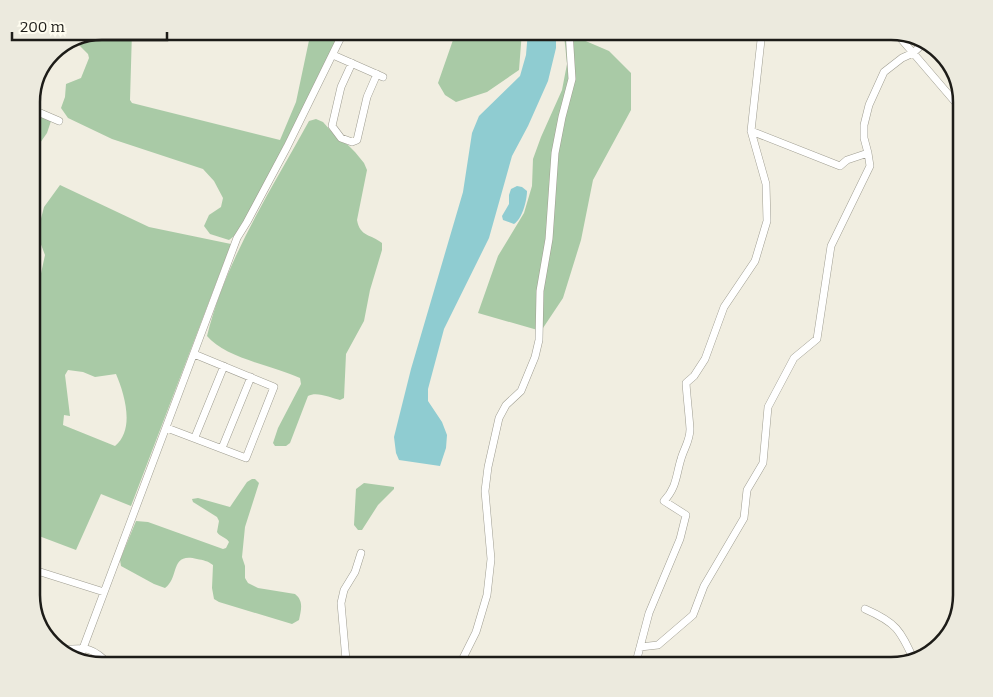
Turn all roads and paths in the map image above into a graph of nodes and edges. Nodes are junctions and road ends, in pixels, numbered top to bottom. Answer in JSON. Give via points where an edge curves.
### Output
{"nodes":[{"id":1,"x":340,"y":40,"type":"edge"},
{"id":2,"x":570,"y":40,"type":"edge"},
{"id":3,"x":761,"y":40,"type":"edge"},
{"id":4,"x":903,"y":41,"type":"edge"},
{"id":5,"x":920,"y":46,"type":"edge"},
{"id":6,"x":913,"y":52,"type":"junction"},
{"id":7,"x":333,"y":55,"type":"junction"},
{"id":8,"x":352,"y":63,"type":"junction"},
{"id":9,"x":953,"y":99,"type":"edge"},
{"id":10,"x":40,"y":113,"type":"edge"},
{"id":11,"x":58,"y":121,"type":"dead end"},
{"id":12,"x":751,"y":131,"type":"junction"},
{"id":13,"x":868,"y":153,"type":"junction"},
{"id":14,"x":194,"y":354,"type":"junction"},
{"id":15,"x":224,"y":366,"type":"junction"},
{"id":16,"x":251,"y":377,"type":"junction"},
{"id":17,"x":167,"y":428,"type":"junction"},
{"id":18,"x":195,"y":437,"type":"junction"},
{"id":19,"x":222,"y":448,"type":"junction"},
{"id":20,"x":361,"y":553,"type":"dead end"},
{"id":21,"x":40,"y":572,"type":"edge"},
{"id":22,"x":104,"y":592,"type":"junction"},
{"id":23,"x":866,"y":609,"type":"dead end"},
{"id":24,"x":640,"y":647,"type":"junction"},
{"id":25,"x":83,"y":648,"type":"junction"},
{"id":26,"x":71,"y":649,"type":"edge"},
{"id":27,"x":81,"y":653,"type":"edge"},
{"id":28,"x":911,"y":654,"type":"edge"},
{"id":29,"x":102,"y":657,"type":"edge"},
{"id":30,"x":346,"y":657,"type":"edge"},
{"id":31,"x":464,"y":657,"type":"edge"},
{"id":32,"x":637,"y":657,"type":"edge"}],
"edges":[{"from":1,"to":7,"type":"street"},
{"from":2,"to":31,"type":"street","via":[[572,79],[555,153],[538,340],[521,391],[506,405],[499,418],[485,492],[491,559],[487,595],[476,632]]},
{"from":3,"to":12,"type":"street"},
{"from":4,"to":6,"type":"street"},
{"from":5,"to":6,"type":"street"},
{"from":6,"to":9,"type":"street"},
{"from":6,"to":13,"type":"street","via":[[884,72],[875,89],[864,125]]},
{"from":7,"to":8,"type":"street"},
{"from":7,"to":14,"type":"street","via":[[237,238]]},
{"from":8,"to":8,"type":"street","via":[[380,76],[367,97],[357,140],[352,142],[341,138],[332,126],[341,87]]},
{"from":10,"to":11,"type":"street"},
{"from":12,"to":13,"type":"street","via":[[840,166]]},
{"from":12,"to":24,"type":"street","via":[[766,184],[767,221],[755,261],[724,307],[705,360],[686,383],[689,441],[681,458],[677,479],[664,501],[686,514],[680,539],[658,590]]},
{"from":13,"to":24,"type":"street","via":[[870,166],[831,246],[817,339],[794,358],[768,407],[763,462],[747,490],[744,518],[704,586],[693,616],[658,645]]},
{"from":14,"to":15,"type":"street"},
{"from":14,"to":17,"type":"street"},
{"from":15,"to":16,"type":"street"},
{"from":15,"to":18,"type":"street"},
{"from":16,"to":19,"type":"street"},
{"from":16,"to":19,"type":"street","via":[[274,387],[246,458]]},
{"from":17,"to":18,"type":"street"},
{"from":17,"to":22,"type":"street"},
{"from":18,"to":19,"type":"street"},
{"from":20,"to":30,"type":"street","via":[[341,603]]},
{"from":21,"to":22,"type":"street"},
{"from":22,"to":25,"type":"street"},
{"from":23,"to":28,"type":"street","via":[[894,624]]},
{"from":24,"to":32,"type":"street"},
{"from":25,"to":26,"type":"street"},
{"from":25,"to":27,"type":"street"},
{"from":25,"to":29,"type":"street","via":[[89,648]]}]}
